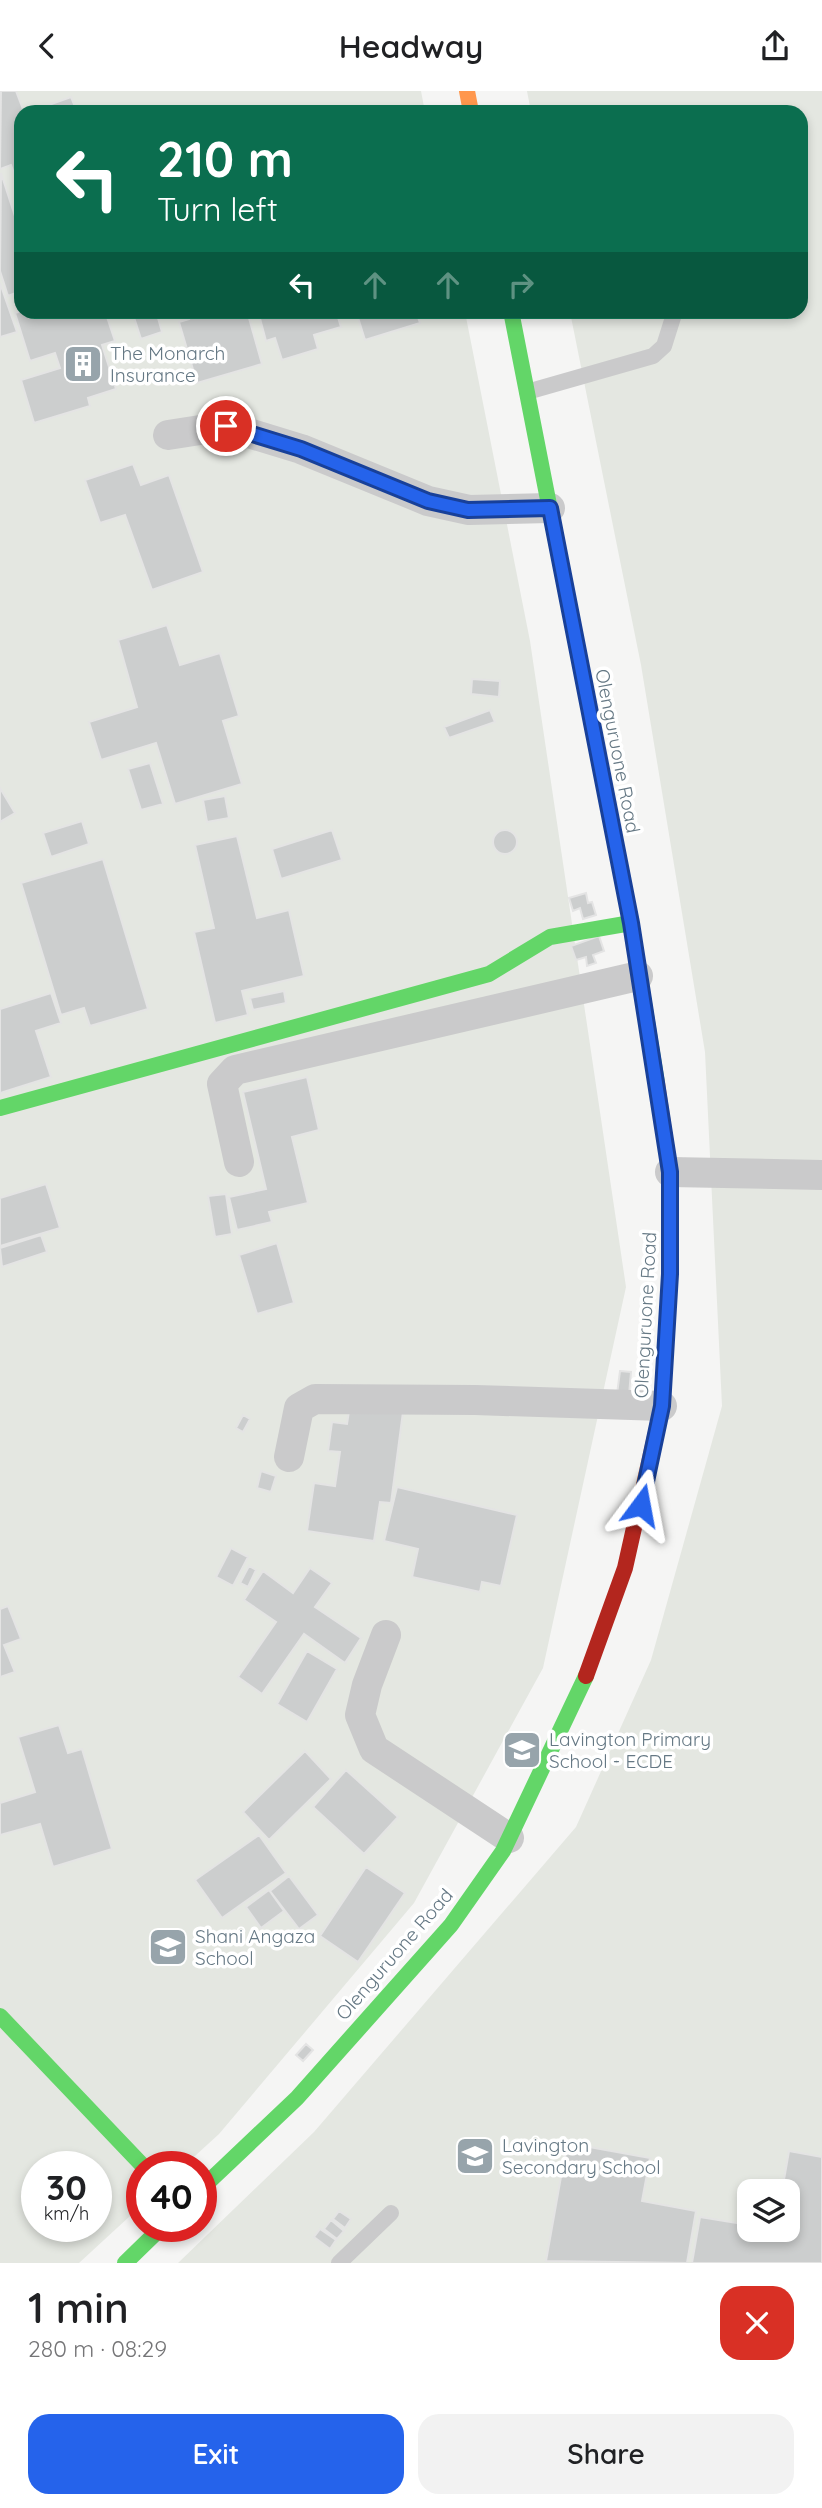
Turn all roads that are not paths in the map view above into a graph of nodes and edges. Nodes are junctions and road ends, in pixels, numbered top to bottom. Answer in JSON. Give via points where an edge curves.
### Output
{"nodes":[{"id":1,"x":513,"y":319,"type":"edge"},
{"id":2,"x":672,"y":319,"type":"edge"},
{"id":3,"x":527,"y":392,"type":"junction"},
{"id":4,"x":168,"y":435,"type":"dead end"},
{"id":5,"x":550,"y":508,"type":"junction"},
{"id":6,"x":631,"y":923,"type":"junction"},
{"id":7,"x":638,"y":976,"type":"junction"},
{"id":8,"x":0,"y":1108,"type":"edge"},
{"id":9,"x":239,"y":1162,"type":"dead end"},
{"id":10,"x":670,"y":1172,"type":"junction"},
{"id":11,"x":822,"y":1175,"type":"edge"},
{"id":12,"x":662,"y":1406,"type":"junction"},
{"id":13,"x":289,"y":1457,"type":"dead end"},
{"id":14,"x":386,"y":1635,"type":"dead end"},
{"id":15,"x":509,"y":1838,"type":"junction"},
{"id":16,"x":0,"y":2016,"type":"edge"},
{"id":17,"x":129,"y":2151,"type":"edge"},
{"id":18,"x":217,"y":2174,"type":"edge"},
{"id":19,"x":391,"y":2213,"type":"dead end"},
{"id":20,"x":147,"y":2242,"type":"edge"},
{"id":21,"x":125,"y":2263,"type":"edge"},
{"id":22,"x":340,"y":2263,"type":"edge"}],
"edges":[{"from":1,"to":3,"type":"street","name":"Olenguruone Road"},
{"from":2,"to":3,"type":"lane","via":[[664,346],[653,356]]},
{"from":3,"to":5,"type":"street","name":"Olenguruone Road"},
{"from":4,"to":5,"type":"street","via":[[226,426],[301,449],[428,501],[468,510]]},
{"from":5,"to":6,"type":"street","name":"Olenguruone Road"},
{"from":6,"to":7,"type":"street","name":"Olenguruone Road"},
{"from":6,"to":8,"type":"street","via":[[550,937],[489,974]]},
{"from":7,"to":9,"type":"street","via":[[235,1070],[222,1084]]},
{"from":7,"to":10,"type":"street","name":"Olenguruone Road"},
{"from":10,"to":11,"type":"street"},
{"from":10,"to":12,"type":"street","name":"Olenguruone Road"},
{"from":12,"to":13,"type":"street","via":[[315,1399],[299,1408]]},
{"from":12,"to":15,"type":"street","name":"Olenguruone Road","via":[[625,1568],[589,1670]]},
{"from":14,"to":15,"type":"street","via":[[360,1714],[374,1749]]},
{"from":15,"to":18,"type":"street","name":"Olenguruone Road","via":[[451,1925],[297,2098]]},
{"from":16,"to":17,"type":"street"},
{"from":19,"to":22,"type":"lane"},
{"from":20,"to":21,"type":"street"}]}
